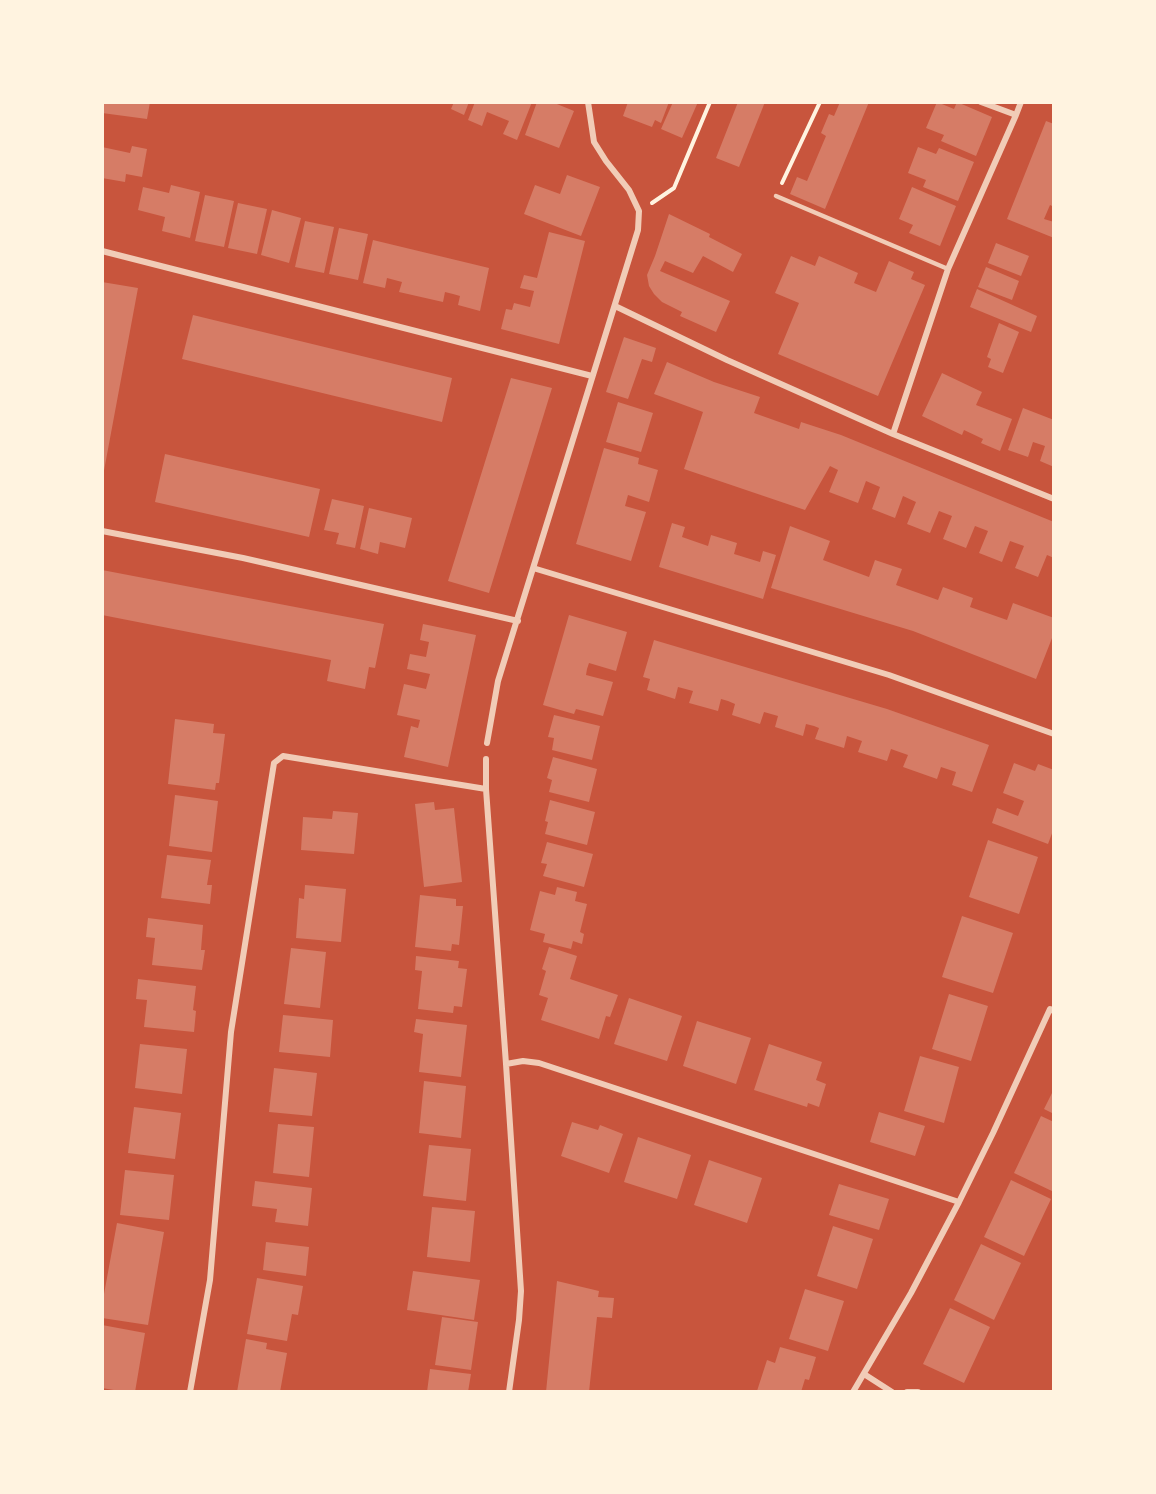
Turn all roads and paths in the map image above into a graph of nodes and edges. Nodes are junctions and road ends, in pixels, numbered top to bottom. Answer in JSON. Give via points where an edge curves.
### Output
{"nodes":[{"id":1,"x":588,"y":102,"type":"edge"},
{"id":2,"x":710,"y":102,"type":"edge"},
{"id":3,"x":820,"y":102,"type":"edge"},
{"id":4,"x":981,"y":102,"type":"edge"},
{"id":5,"x":1021,"y":102,"type":"edge"},
{"id":6,"x":1016,"y":115,"type":"junction"},
{"id":7,"x":776,"y":196,"type":"joint"},
{"id":8,"x":639,"y":211,"type":"junction"},
{"id":9,"x":102,"y":251,"type":"edge"},
{"id":10,"x":948,"y":269,"type":"junction"},
{"id":11,"x":615,"y":306,"type":"junction"},
{"id":12,"x":592,"y":376,"type":"junction"},
{"id":13,"x":893,"y":434,"type":"junction"},
{"id":14,"x":1054,"y":499,"type":"edge"},
{"id":15,"x":102,"y":531,"type":"edge"},
{"id":16,"x":533,"y":568,"type":"junction"},
{"id":17,"x":518,"y":621,"type":"junction"},
{"id":18,"x":1054,"y":734,"type":"edge"},
{"id":19,"x":487,"y":743,"type":"dead end"},
{"id":20,"x":486,"y":759,"type":"dead end"},
{"id":21,"x":486,"y":789,"type":"junction"},
{"id":22,"x":1052,"y":1010,"type":"edge"},
{"id":23,"x":506,"y":1064,"type":"junction"},
{"id":24,"x":959,"y":1202,"type":"junction"},
{"id":25,"x":864,"y":1374,"type":"junction"},
{"id":26,"x":190,"y":1392,"type":"edge"},
{"id":27,"x":509,"y":1392,"type":"edge"},
{"id":28,"x":853,"y":1392,"type":"edge"},
{"id":29,"x":892,"y":1392,"type":"edge"},
{"id":30,"x":907,"y":1392,"type":"edge"},
{"id":31,"x":918,"y":1392,"type":"edge"}],
"edges":[{"from":1,"to":8,"type":"street","via":[[594,142],[629,190]]},
{"from":2,"to":8,"type":"path","via":[[674,188]]},
{"from":3,"to":7,"type":"path"},
{"from":4,"to":6,"type":"street"},
{"from":5,"to":6,"type":"street"},
{"from":6,"to":10,"type":"street"},
{"from":7,"to":10,"type":"lane"},
{"from":8,"to":11,"type":"street","via":[[638,230]]},
{"from":9,"to":12,"type":"street"},
{"from":10,"to":13,"type":"street"},
{"from":11,"to":12,"type":"street"},
{"from":11,"to":13,"type":"street"},
{"from":12,"to":16,"type":"street"},
{"from":13,"to":14,"type":"street"},
{"from":15,"to":17,"type":"street","via":[[243,558]]},
{"from":16,"to":17,"type":"street"},
{"from":16,"to":18,"type":"street","via":[[889,675]]},
{"from":17,"to":19,"type":"street","via":[[498,681]]},
{"from":20,"to":21,"type":"street"},
{"from":21,"to":23,"type":"street"},
{"from":21,"to":26,"type":"street","via":[[283,756],[274,763],[231,1032],[210,1280]]},
{"from":22,"to":24,"type":"street"},
{"from":23,"to":24,"type":"street","via":[[539,1063]]},
{"from":23,"to":27,"type":"street","via":[[521,1291]]},
{"from":24,"to":25,"type":"street"},
{"from":25,"to":28,"type":"street"},
{"from":25,"to":29,"type":"street"},
{"from":30,"to":31,"type":"street"}]}
